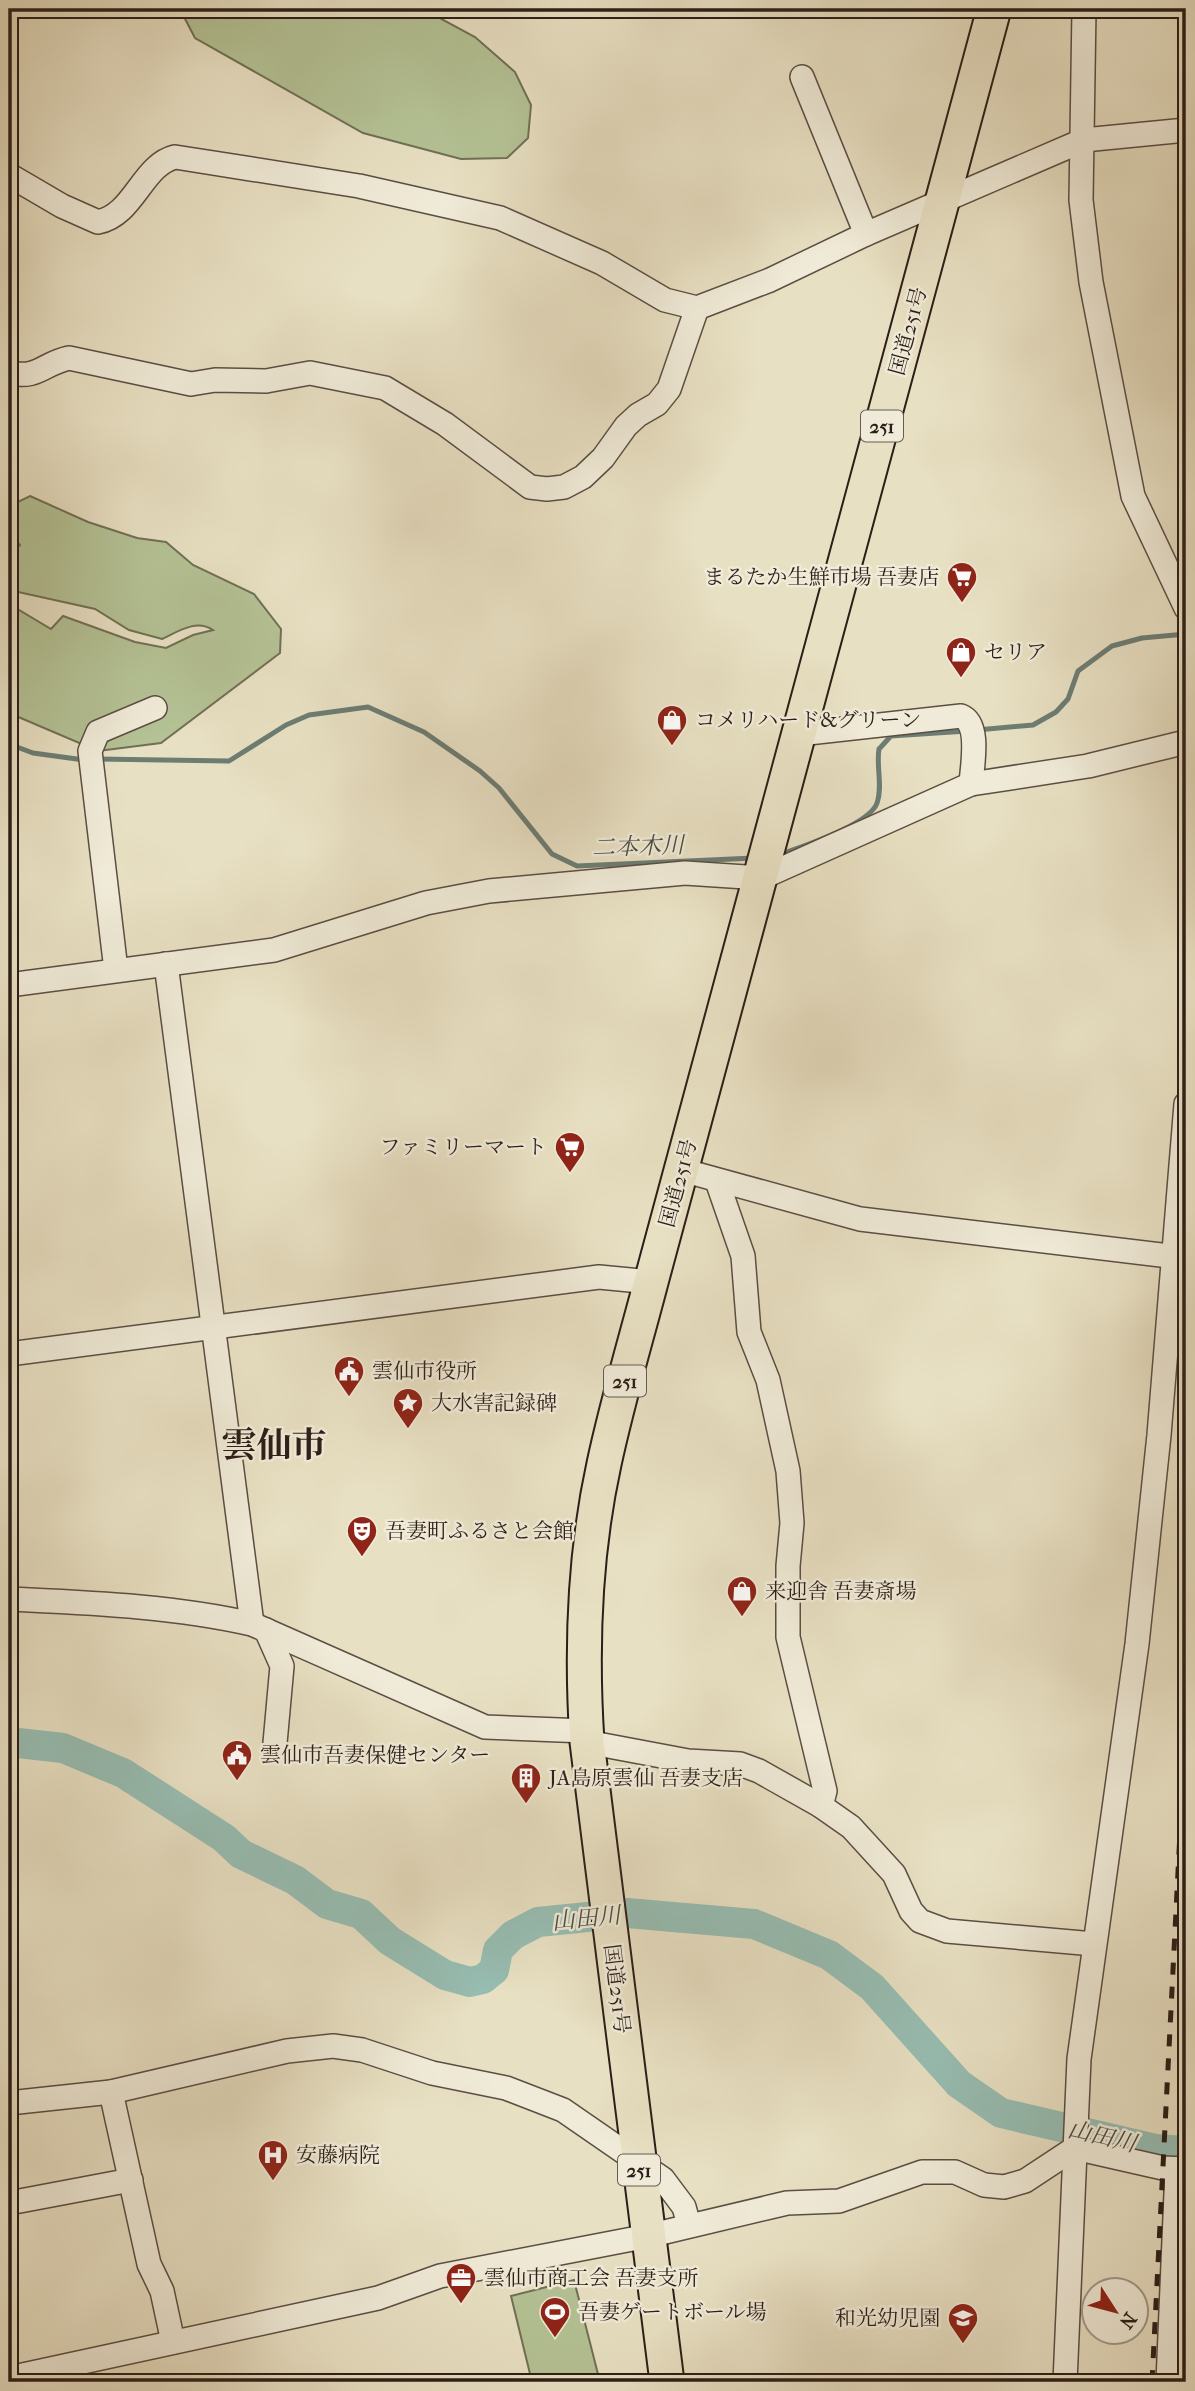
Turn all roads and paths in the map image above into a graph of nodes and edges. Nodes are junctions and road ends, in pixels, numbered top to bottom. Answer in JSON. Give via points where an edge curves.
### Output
{"nodes":[{"id":1,"x":994,"y":9,"type":"edge"},
{"id":2,"x":1084,"y":9,"type":"edge"},
{"id":3,"x":802,"y":77,"type":"dead end"},
{"id":4,"x":1186,"y":130,"type":"edge"},
{"id":5,"x":1084,"y":140,"type":"junction"},
{"id":6,"x":9,"y":175,"type":"edge"},
{"id":7,"x":943,"y":200,"type":"junction"},
{"id":8,"x":498,"y":207,"type":"dead end"},
{"id":9,"x":866,"y":234,"type":"junction"},
{"id":10,"x":580,"y":253,"type":"junction"},
{"id":11,"x":697,"y":308,"type":"junction"},
{"id":12,"x":9,"y":373,"type":"edge"},
{"id":13,"x":1186,"y":608,"type":"edge"},
{"id":14,"x":155,"y":708,"type":"dead end"},
{"id":15,"x":799,"y":734,"type":"junction"},
{"id":16,"x":1186,"y":742,"type":"edge"},
{"id":17,"x":971,"y":784,"type":"junction"},
{"id":18,"x":765,"y":864,"type":"junction"},
{"id":19,"x":166,"y":964,"type":"junction"},
{"id":20,"x":116,"y":970,"type":"junction"},
{"id":21,"x":9,"y":985,"type":"edge"},
{"id":22,"x":1186,"y":1104,"type":"edge"},
{"id":23,"x":682,"y":1170,"type":"junction"},
{"id":24,"x":717,"y":1181,"type":"junction"},
{"id":25,"x":1179,"y":1257,"type":"edge"},
{"id":26,"x":650,"y":1282,"type":"junction"},
{"id":27,"x":214,"y":1328,"type":"junction"},
{"id":28,"x":9,"y":1354,"type":"edge"},
{"id":29,"x":9,"y":1599,"type":"edge"},
{"id":30,"x":259,"y":1627,"type":"junction"},
{"id":31,"x":587,"y":1736,"type":"junction"},
{"id":32,"x":275,"y":1743,"type":"dead end"},
{"id":33,"x":821,"y":1806,"type":"junction"},
{"id":34,"x":1094,"y":1944,"type":"junction"},
{"id":35,"x":111,"y":2092,"type":"junction"},
{"id":36,"x":9,"y":2103,"type":"edge"},
{"id":37,"x":1076,"y":2143,"type":"junction"},
{"id":38,"x":638,"y":2161,"type":"junction"},
{"id":39,"x":1181,"y":2169,"type":"edge"},
{"id":40,"x":131,"y":2180,"type":"junction"},
{"id":41,"x":9,"y":2203,"type":"edge"},
{"id":42,"x":689,"y":2225,"type":"junction"},
{"id":43,"x":648,"y":2236,"type":"junction"},
{"id":44,"x":173,"y":2342,"type":"junction"},
{"id":45,"x":9,"y":2378,"type":"edge"},
{"id":46,"x":667,"y":2382,"type":"edge"},
{"id":47,"x":1065,"y":2382,"type":"edge"},
{"id":48,"x":1168,"y":2382,"type":"edge"}],
"edges":[{"from":1,"to":7,"type":"highway","name":"国道251号","number":"251"},
{"from":2,"to":5,"type":"street"},
{"from":3,"to":9,"type":"street"},
{"from":4,"to":5,"type":"street"},
{"from":5,"to":7,"type":"street"},
{"from":5,"to":13,"type":"street","via":[[1081,200],[1118,433],[1133,496]]},
{"from":6,"to":10,"type":"street","via":[[99,222],[119,212],[163,162],[183,156],[359,186],[500,218]]},
{"from":7,"to":9,"type":"street"},
{"from":7,"to":15,"type":"highway","name":"国道251号","number":"251"},
{"from":8,"to":10,"type":"street","via":[[573,240]]},
{"from":9,"to":11,"type":"street"},
{"from":10,"to":11,"type":"street","via":[[665,300]]},
{"from":11,"to":12,"type":"street","via":[[668,389],[657,404],[626,426],[583,477],[547,489],[530,487],[445,424],[385,388],[310,373],[266,381],[191,384],[82,359],[56,361],[35,375]]},
{"from":14,"to":20,"type":"street","via":[[98,732],[91,743]]},
{"from":15,"to":17,"type":"street","via":[[961,716],[972,733]]},
{"from":15,"to":18,"type":"highway","name":"国道251号","number":"251"},
{"from":16,"to":17,"type":"street","via":[[1088,766]]},
{"from":17,"to":18,"type":"street"},
{"from":18,"to":19,"type":"street","via":[[489,891],[426,903],[274,950]]},
{"from":18,"to":23,"type":"highway","name":"国道251号","number":"251"},
{"from":19,"to":20,"type":"street"},
{"from":19,"to":27,"type":"street"},
{"from":20,"to":21,"type":"street"},
{"from":22,"to":25,"type":"street"},
{"from":23,"to":24,"type":"street"},
{"from":23,"to":26,"type":"highway","name":"国道251号","number":"251"},
{"from":24,"to":25,"type":"street","via":[[860,1219]]},
{"from":24,"to":33,"type":"street","via":[[743,1256],[749,1332],[768,1380],[788,1471],[792,1523],[788,1637],[825,1791]]},
{"from":25,"to":34,"type":"street","via":[[1137,1644]]},
{"from":26,"to":27,"type":"street","via":[[600,1278]]},
{"from":26,"to":31,"type":"highway","name":"国道251号","number":"251","via":[[604,1465],[590,1552],[584,1626]]},
{"from":27,"to":28,"type":"street"},
{"from":27,"to":30,"type":"street"},
{"from":29,"to":30,"type":"street","via":[[113,1604],[219,1616]]},
{"from":30,"to":31,"type":"street","via":[[485,1727]]},
{"from":30,"to":32,"type":"street","via":[[282,1666]]},
{"from":31,"to":33,"type":"street","via":[[688,1761],[740,1763]]},
{"from":31,"to":38,"type":"highway","name":"国道251号","number":"251"},
{"from":33,"to":34,"type":"street","via":[[875,1850],[894,1874],[911,1911],[932,1927]]},
{"from":34,"to":37,"type":"street","via":[[1079,2059]]},
{"from":35,"to":36,"type":"street"},
{"from":35,"to":38,"type":"street","via":[[287,2051],[333,2046],[506,2088],[563,2110]]},
{"from":35,"to":40,"type":"street"},
{"from":37,"to":39,"type":"street"},
{"from":37,"to":42,"type":"street","via":[[1025,2181],[1004,2188],[955,2172],[922,2172],[839,2201],[787,2203]]},
{"from":37,"to":47,"type":"street"},
{"from":38,"to":42,"type":"street","via":[[673,2189]]},
{"from":38,"to":43,"type":"highway","name":"国道251号","number":"251"},
{"from":39,"to":48,"type":"street"},
{"from":40,"to":41,"type":"street"},
{"from":40,"to":44,"type":"street","via":[[149,2264],[162,2291]]},
{"from":42,"to":43,"type":"street"},
{"from":43,"to":44,"type":"street","via":[[440,2276],[378,2298]]},
{"from":43,"to":46,"type":"highway","name":"国道251号","number":"251"},
{"from":44,"to":45,"type":"street"}]}
